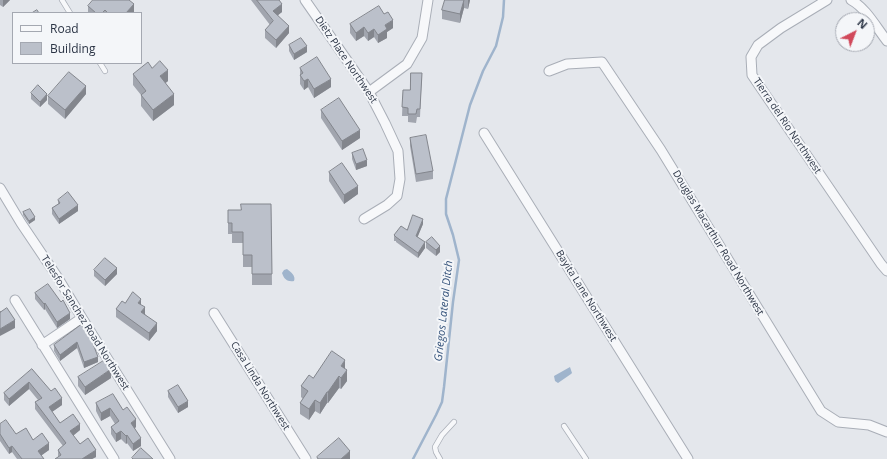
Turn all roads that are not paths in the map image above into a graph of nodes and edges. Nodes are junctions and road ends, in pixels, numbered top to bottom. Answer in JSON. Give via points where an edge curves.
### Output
{"nodes":[{"id":1,"x":62,"y":0,"type":"edge"},
{"id":2,"x":306,"y":0,"type":"edge"},
{"id":3,"x":428,"y":0,"type":"edge"},
{"id":4,"x":827,"y":0,"type":"edge"},
{"id":5,"x":851,"y":0,"type":"edge"},
{"id":6,"x":69,"y":12,"type":"edge"},
{"id":7,"x":887,"y":41,"type":"edge"},
{"id":8,"x":101,"y":64,"type":"edge"},
{"id":9,"x":549,"y":70,"type":"dead end"},
{"id":10,"x":105,"y":71,"type":"dead end"},
{"id":11,"x":369,"y":92,"type":"junction"},
{"id":12,"x":484,"y":133,"type":"dead end"},
{"id":13,"x":0,"y":188,"type":"edge"},
{"id":14,"x":364,"y":219,"type":"dead end"},
{"id":15,"x":887,"y":271,"type":"edge"},
{"id":16,"x":15,"y":300,"type":"dead end"},
{"id":17,"x":214,"y":313,"type":"dead end"},
{"id":18,"x":82,"y":318,"type":"junction"},
{"id":19,"x":42,"y":345,"type":"junction"},
{"id":20,"x":454,"y":422,"type":"dead end"},
{"id":21,"x":564,"y":426,"type":"dead end"},
{"id":22,"x":887,"y":432,"type":"edge"},
{"id":23,"x":114,"y":459,"type":"edge"},
{"id":24,"x":170,"y":459,"type":"edge"},
{"id":25,"x":306,"y":459,"type":"edge"},
{"id":26,"x":440,"y":459,"type":"edge"},
{"id":27,"x":586,"y":459,"type":"edge"},
{"id":28,"x":688,"y":459,"type":"edge"}],
"edges":[{"from":1,"to":6,"type":"lane"},
{"from":2,"to":11,"type":"street","name":"Dietz Place Northwest"},
{"from":3,"to":11,"type":"street","via":[[422,38],[407,64]]},
{"from":4,"to":15,"type":"street","name":"Tierra del Rio Northwest","via":[[758,45],[752,58],[752,75]]},
{"from":5,"to":7,"type":"street","via":[[865,10]]},
{"from":8,"to":10,"type":"lane"},
{"from":9,"to":22,"type":"street","name":"Douglas Macarthur Road Northwest","via":[[567,64],[602,62],[661,150],[821,411],[838,422],[869,425]]},
{"from":11,"to":14,"type":"street","name":"Dietz Place Northwest","via":[[398,151],[400,179],[397,196]]},
{"from":12,"to":28,"type":"street","name":"Bayita Lane Northwest"},
{"from":13,"to":18,"type":"street","name":"Telesfor Sanchez Road Northwest"},
{"from":16,"to":19,"type":"street"},
{"from":17,"to":25,"type":"street","name":"Casa Linda Northwest"},
{"from":18,"to":19,"type":"street"},
{"from":18,"to":24,"type":"street","name":"Telesfor Sanchez Road Northwest"},
{"from":19,"to":23,"type":"street"},
{"from":20,"to":26,"type":"lane","via":[[435,447]]},
{"from":21,"to":27,"type":"lane"}]}
